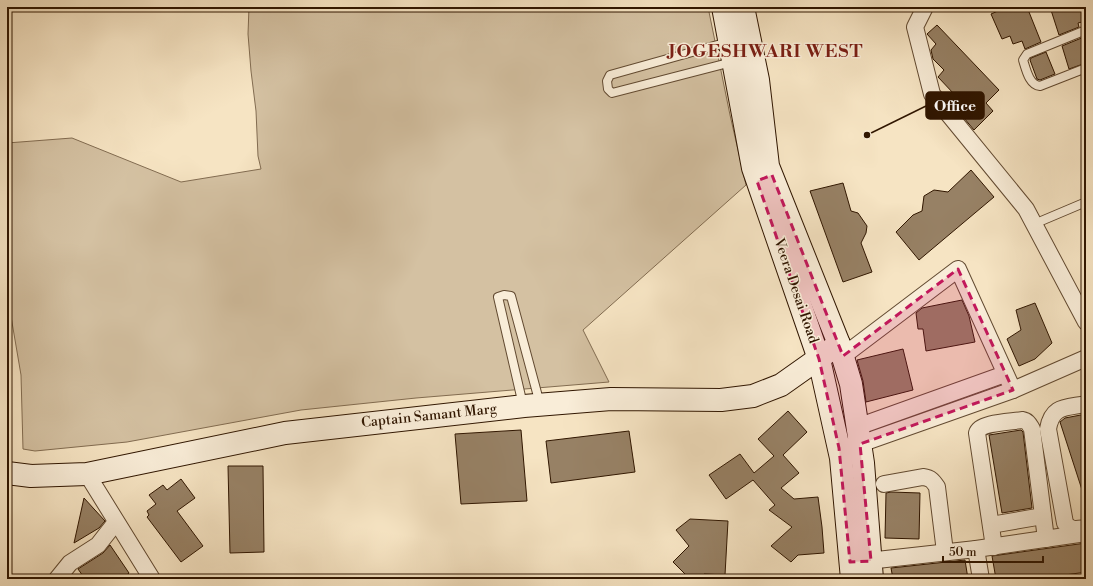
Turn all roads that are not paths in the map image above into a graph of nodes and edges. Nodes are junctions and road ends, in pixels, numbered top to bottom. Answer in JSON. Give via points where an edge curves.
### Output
{"nodes":[{"id":1,"x":723,"y":7,"type":"edge"},
{"id":2,"x":743,"y":7,"type":"edge"},
{"id":3,"x":925,"y":7,"type":"edge"},
{"id":4,"x":1086,"y":30,"type":"edge"},
{"id":5,"x":731,"y":52,"type":"junction"},
{"id":6,"x":1086,"y":68,"type":"edge"},
{"id":7,"x":764,"y":178,"type":"junction"},
{"id":8,"x":1086,"y":202,"type":"edge"},
{"id":9,"x":1034,"y":224,"type":"junction"},
{"id":10,"x":1086,"y":322,"type":"edge"},
{"id":11,"x":841,"y":350,"type":"junction"},
{"id":12,"x":1086,"y":358,"type":"edge"},
{"id":13,"x":819,"y":359,"type":"junction"},
{"id":14,"x":1005,"y":374,"type":"junction"},
{"id":15,"x":1013,"y":390,"type":"junction"},
{"id":16,"x":1086,"y":404,"type":"edge"},
{"id":17,"x":532,"y":405,"type":"junction"},
{"id":18,"x":852,"y":440,"type":"junction"},
{"id":19,"x":7,"y":472,"type":"edge"},
{"id":20,"x":87,"y":474,"type":"junction"},
{"id":21,"x":884,"y":484,"type":"dead end"},
{"id":22,"x":1043,"y":516,"type":"junction"},
{"id":23,"x":116,"y":522,"type":"junction"},
{"id":24,"x":991,"y":525,"type":"junction"},
{"id":25,"x":1086,"y":528,"type":"edge"},
{"id":26,"x":1086,"y":533,"type":"edge"},
{"id":27,"x":1046,"y":539,"type":"junction"},
{"id":28,"x":994,"y":547,"type":"junction"},
{"id":29,"x":976,"y":549,"type":"junction"},
{"id":30,"x":946,"y":552,"type":"junction"},
{"id":31,"x":861,"y":570,"type":"edge"},
{"id":32,"x":57,"y":579,"type":"edge"},
{"id":33,"x":152,"y":579,"type":"edge"},
{"id":34,"x":981,"y":579,"type":"edge"}],
"edges":[{"from":1,"to":5,"type":"street","name":"Veera Desai Road"},
{"from":2,"to":7,"type":"street","via":[[758,80],[768,166]]},
{"from":3,"to":9,"type":"street","via":[[915,27],[932,94],[1026,209]]},
{"from":4,"to":6,"type":"lane","via":[[1027,54],[1023,60],[1032,83],[1036,86]]},
{"from":5,"to":5,"type":"lane","via":[[612,93],[608,89],[610,75]]},
{"from":5,"to":7,"type":"street","name":"Veera Desai Road","via":[[753,168]]},
{"from":7,"to":11,"type":"street"},
{"from":7,"to":13,"type":"street","name":"Veera Desai Road"},
{"from":8,"to":9,"type":"lane"},
{"from":9,"to":10,"type":"street"},
{"from":11,"to":13,"type":"street","name":"Captain Samant Marg"},
{"from":11,"to":14,"type":"street","via":[[958,269]]},
{"from":11,"to":18,"type":"street","via":[[851,384]]},
{"from":12,"to":15,"type":"street"},
{"from":13,"to":17,"type":"street","name":"Captain Samant Marg","via":[[781,385],[753,396],[721,400],[611,399]]},
{"from":13,"to":18,"type":"street","name":"Veera Desai Road"},
{"from":14,"to":15,"type":"street"},
{"from":14,"to":18,"type":"street"},
{"from":15,"to":18,"type":"street"},
{"from":16,"to":25,"type":"street","via":[[1058,410],[1052,414],[1048,429],[1064,523],[1069,528]]},
{"from":17,"to":17,"type":"lane","via":[[498,297],[504,294],[511,296]]},
{"from":17,"to":20,"type":"street","name":"Captain Samant Marg","via":[[285,433]]},
{"from":18,"to":31,"type":"street","name":"Veera Desai Road","via":[[842,458]]},
{"from":19,"to":20,"type":"street","name":"Captain Samant Marg","via":[[31,476]]},
{"from":20,"to":23,"type":"street"},
{"from":21,"to":30,"type":"street","via":[[923,478],[934,481]]},
{"from":22,"to":24,"type":"street"},
{"from":22,"to":24,"type":"street","via":[[1030,425],[1022,420],[987,425],[977,430],[977,433]]},
{"from":22,"to":27,"type":"street"},
{"from":23,"to":32,"type":"street","via":[[98,545],[70,563]]},
{"from":23,"to":33,"type":"street"},
{"from":24,"to":28,"type":"street"},
{"from":26,"to":27,"type":"street"},
{"from":27,"to":28,"type":"street"},
{"from":28,"to":29,"type":"street"},
{"from":29,"to":30,"type":"street"},
{"from":29,"to":34,"type":"street"},
{"from":30,"to":31,"type":"street"}]}
